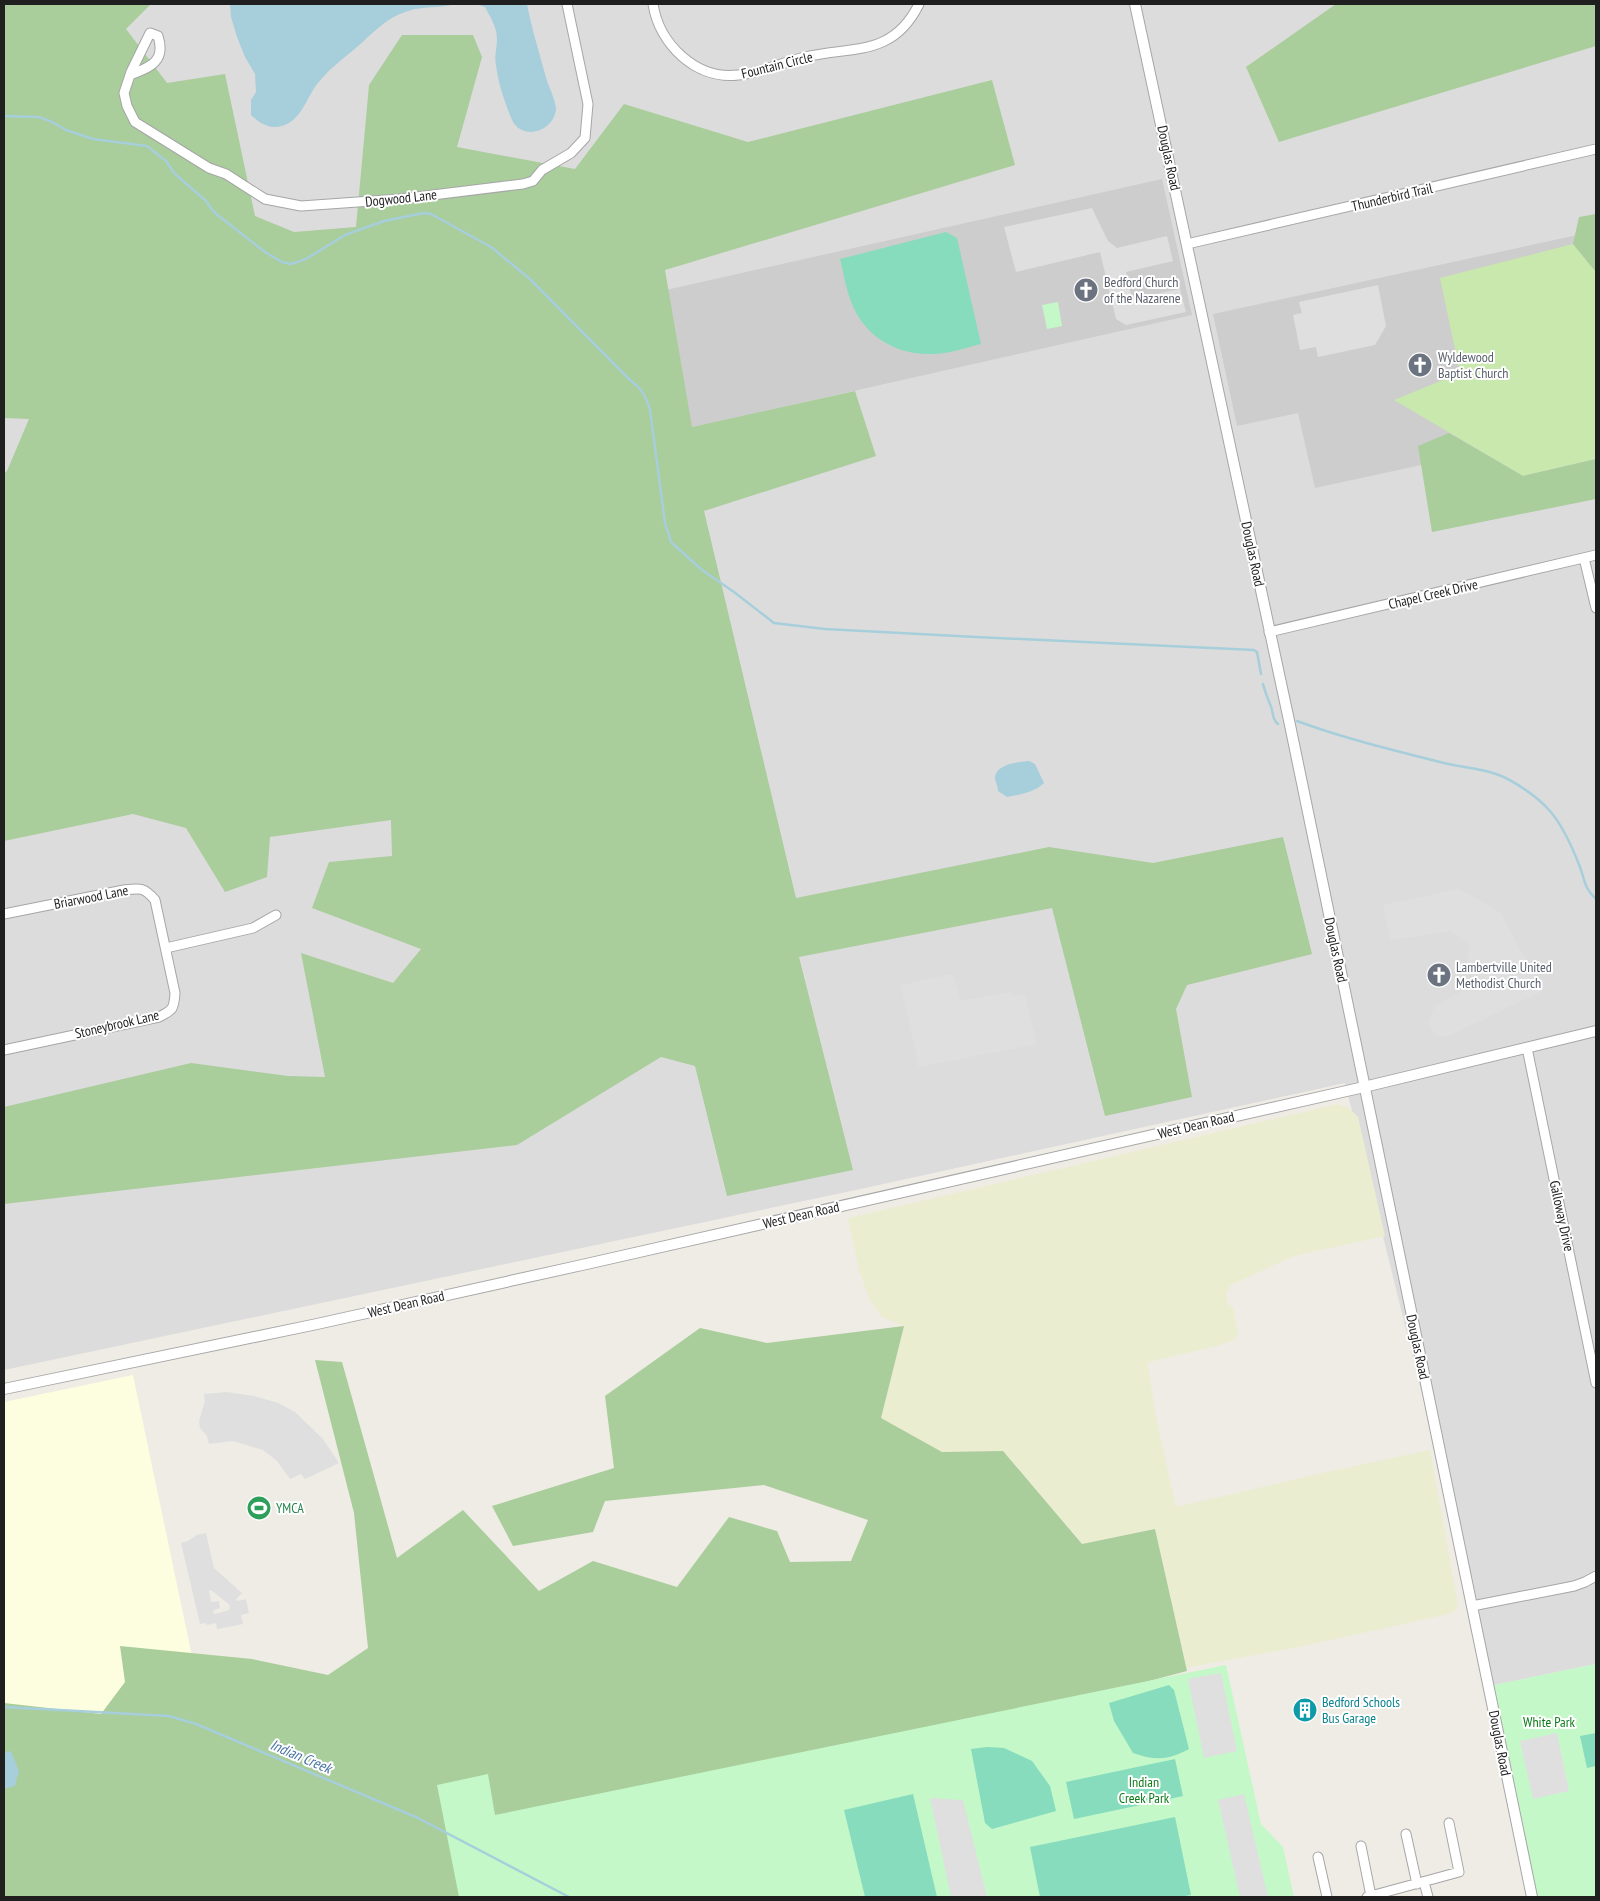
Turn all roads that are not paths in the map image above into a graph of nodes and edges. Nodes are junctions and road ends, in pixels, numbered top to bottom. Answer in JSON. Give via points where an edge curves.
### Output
{"nodes":[{"id":1,"x":567,"y":4,"type":"edge"},
{"id":2,"x":654,"y":4,"type":"edge"},
{"id":3,"x":919,"y":4,"type":"edge"},
{"id":4,"x":1135,"y":4,"type":"edge"},
{"id":5,"x":130,"y":75,"type":"junction"},
{"id":6,"x":1596,"y":149,"type":"edge"},
{"id":7,"x":1188,"y":244,"type":"junction"},
{"id":8,"x":1596,"y":555,"type":"edge"},
{"id":9,"x":1584,"y":558,"type":"junction"},
{"id":10,"x":1596,"y":608,"type":"edge"},
{"id":11,"x":1269,"y":632,"type":"junction"},
{"id":12,"x":4,"y":914,"type":"edge"},
{"id":13,"x":276,"y":915,"type":"dead end"},
{"id":14,"x":166,"y":948,"type":"junction"},
{"id":15,"x":1596,"y":1032,"type":"edge"},
{"id":16,"x":1527,"y":1048,"type":"junction"},
{"id":17,"x":4,"y":1050,"type":"edge"},
{"id":18,"x":1364,"y":1087,"type":"junction"},
{"id":19,"x":1596,"y":1383,"type":"edge"},
{"id":20,"x":4,"y":1389,"type":"edge"},
{"id":21,"x":1596,"y":1576,"type":"edge"},
{"id":22,"x":1472,"y":1606,"type":"junction"},
{"id":23,"x":1449,"y":1823,"type":"dead end"},
{"id":24,"x":1406,"y":1834,"type":"dead end"},
{"id":25,"x":1361,"y":1846,"type":"dead end"},
{"id":26,"x":1318,"y":1857,"type":"dead end"},
{"id":27,"x":1421,"y":1883,"type":"junction"},
{"id":28,"x":1374,"y":1896,"type":"edge"},
{"id":29,"x":1327,"y":1897,"type":"edge"},
{"id":30,"x":1428,"y":1897,"type":"edge"},
{"id":31,"x":1532,"y":1897,"type":"edge"}],
"edges":[{"from":1,"to":5,"type":"street","name":"Dogwood Lane","via":[[588,104],[585,138],[571,152],[542,170],[534,181],[523,184],[400,200],[300,206],[265,199],[135,122],[124,94]]},
{"from":2,"to":3,"type":"street","name":"Fountain Circle","via":[[660,28],[681,56],[707,71],[733,75],[805,57],[875,46],[899,31]]},
{"from":4,"to":7,"type":"street","name":"Douglas Road"},
{"from":5,"to":5,"type":"street","name":"Dogwood Lane","via":[[150,33],[158,36],[159,56],[152,64]]},
{"from":6,"to":7,"type":"street","name":"Thunderbird Trail"},
{"from":7,"to":11,"type":"street","name":"Douglas Road"},
{"from":8,"to":9,"type":"street","name":"Chapel Creek Drive"},
{"from":9,"to":10,"type":"street"},
{"from":9,"to":11,"type":"street","name":"Chapel Creek Drive"},
{"from":11,"to":18,"type":"street","name":"Douglas Road"},
{"from":12,"to":14,"type":"street","name":"Briarwood Lane","via":[[137,888],[147,891],[155,900]]},
{"from":13,"to":14,"type":"street","via":[[253,928]]},
{"from":14,"to":17,"type":"street","name":"Stoneybrook Lane","via":[[175,993],[174,1006],[170,1011],[158,1017]]},
{"from":15,"to":16,"type":"street","name":"West Dean Road"},
{"from":16,"to":18,"type":"street","name":"West Dean Road"},
{"from":16,"to":19,"type":"street","name":"Galloway Drive"},
{"from":18,"to":20,"type":"street","name":"West Dean Road","via":[[317,1324]]},
{"from":18,"to":22,"type":"street","name":"Douglas Road"},
{"from":21,"to":22,"type":"street","via":[[1574,1586]]},
{"from":22,"to":31,"type":"street","name":"Douglas Road"},
{"from":23,"to":27,"type":"street","via":[[1459,1872]]},
{"from":24,"to":27,"type":"street"},
{"from":25,"to":28,"type":"street"},
{"from":26,"to":29,"type":"street"},
{"from":27,"to":28,"type":"street"},
{"from":27,"to":30,"type":"street"}]}
